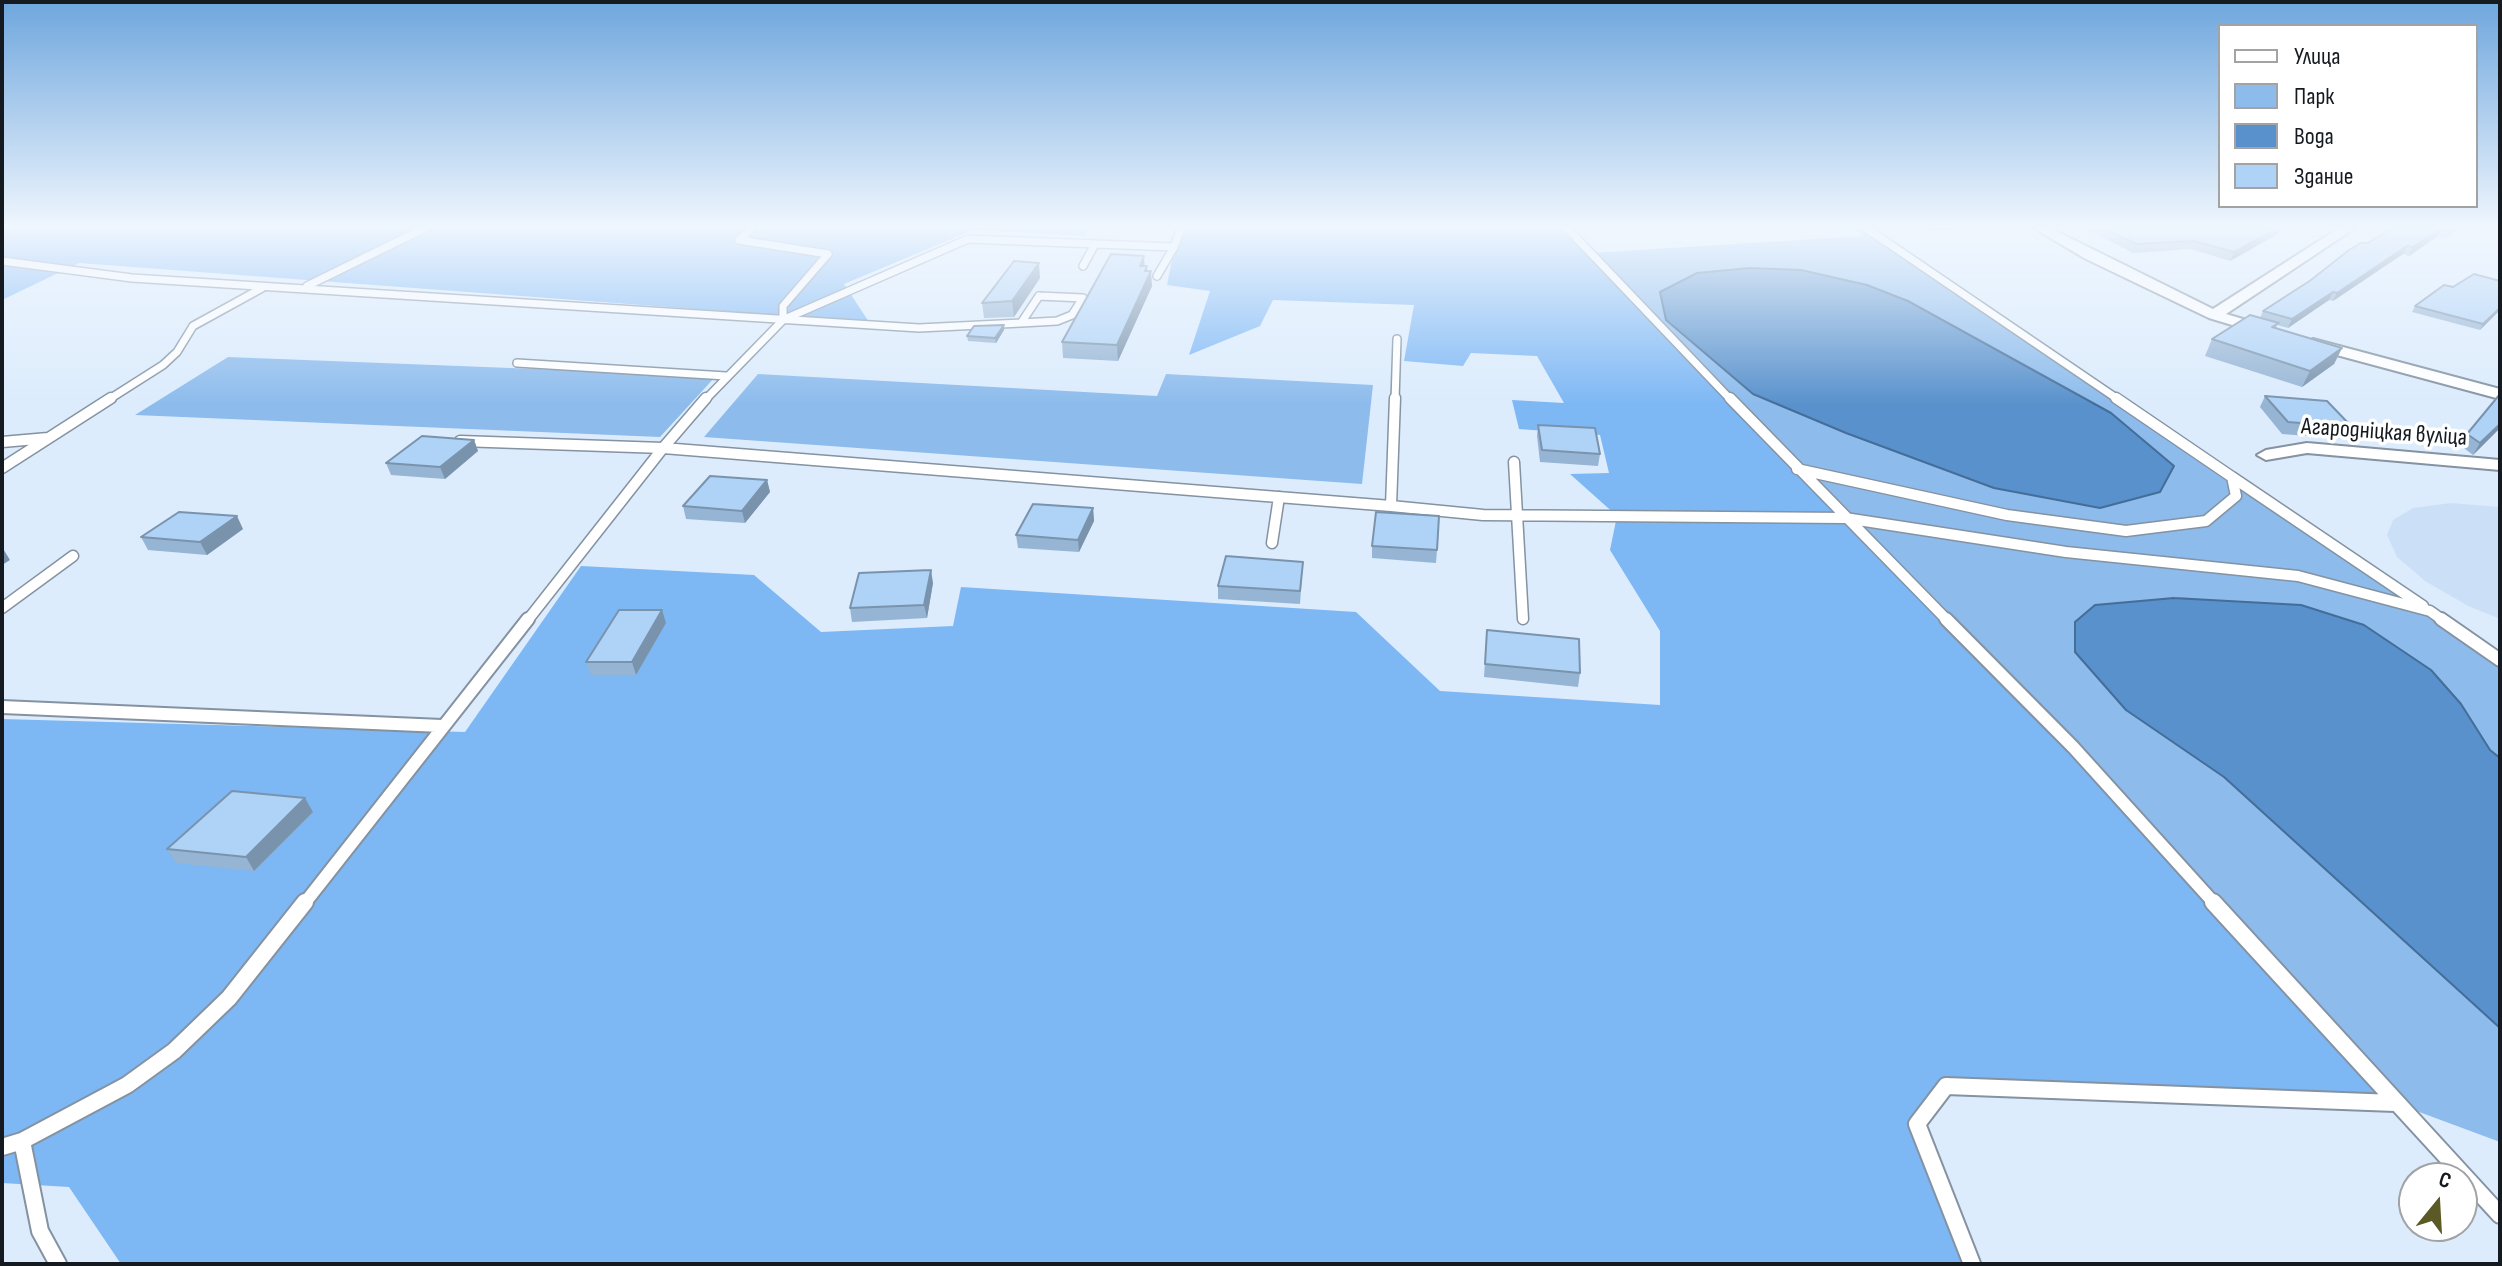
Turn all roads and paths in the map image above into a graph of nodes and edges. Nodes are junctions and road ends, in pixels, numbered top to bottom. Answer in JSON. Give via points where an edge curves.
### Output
{"nodes":[{"id":1,"x":264,"y":287,"type":"edge"},
{"id":2,"x":308,"y":287,"type":"edge"},
{"id":3,"x":799,"y":287,"type":"edge"},
{"id":4,"x":853,"y":287,"type":"edge"},
{"id":5,"x":1623,"y":287,"type":"edge"},
{"id":6,"x":1953,"y":287,"type":"edge"},
{"id":7,"x":2156,"y":287,"type":"edge"},
{"id":8,"x":2257,"y":287,"type":"edge"},
{"id":9,"x":2214,"y":315,"type":"junction"},
{"id":10,"x":783,"y":320,"type":"junction"},
{"id":11,"x":1021,"y":323,"type":"junction"},
{"id":12,"x":1397,"y":339,"type":"dead end"},
{"id":13,"x":517,"y":363,"type":"dead end"},
{"id":14,"x":726,"y":376,"type":"junction"},
{"id":15,"x":2500,"y":394,"type":"edge"},
{"id":16,"x":53,"y":438,"type":"junction"},
{"id":17,"x":447,"y":441,"type":"edge"},
{"id":18,"x":2,"y":442,"type":"edge"},
{"id":19,"x":663,"y":448,"type":"junction"},
{"id":20,"x":2266,"y":455,"type":"dead end"},
{"id":21,"x":1514,"y":462,"type":"dead end"},
{"id":22,"x":2500,"y":465,"type":"edge"},
{"id":23,"x":2,"y":468,"type":"edge"},
{"id":24,"x":1797,"y":469,"type":"junction"},
{"id":25,"x":2232,"y":477,"type":"junction"},
{"id":26,"x":1279,"y":497,"type":"junction"},
{"id":27,"x":1391,"y":506,"type":"junction"},
{"id":28,"x":1517,"y":515,"type":"junction"},
{"id":29,"x":1845,"y":518,"type":"junction"},
{"id":30,"x":1272,"y":543,"type":"dead end"},
{"id":31,"x":73,"y":556,"type":"dead end"},
{"id":32,"x":2,"y":608,"type":"edge"},
{"id":33,"x":2430,"y":611,"type":"junction"},
{"id":34,"x":1523,"y":619,"type":"dead end"},
{"id":35,"x":2500,"y":660,"type":"edge"},
{"id":36,"x":2,"y":707,"type":"edge"},
{"id":37,"x":442,"y":726,"type":"junction"},
{"id":38,"x":2395,"y":1103,"type":"junction"},
{"id":39,"x":22,"y":1141,"type":"junction"},
{"id":40,"x":2,"y":1147,"type":"edge"},
{"id":41,"x":2500,"y":1215,"type":"edge"},
{"id":42,"x":58,"y":1264,"type":"edge"},
{"id":43,"x":1972,"y":1264,"type":"edge"}],
"edges":[{"from":1,"to":16,"type":"lane","via":[[193,326],[163,365]]},
{"from":2,"to":10,"type":"lane"},
{"from":3,"to":10,"type":"lane","via":[[783,306]]},
{"from":4,"to":10,"type":"lane"},
{"from":5,"to":24,"type":"lane"},
{"from":6,"to":25,"type":"lane"},
{"from":7,"to":9,"type":"street"},
{"from":8,"to":9,"type":"street"},
{"from":9,"to":15,"type":"street"},
{"from":10,"to":11,"type":"lane","via":[[919,328]]},
{"from":10,"to":14,"type":"lane"},
{"from":11,"to":11,"type":"lane","via":[[1072,315],[1083,298],[1039,296]]},
{"from":12,"to":27,"type":"lane"},
{"from":13,"to":14,"type":"lane"},
{"from":14,"to":19,"type":"lane"},
{"from":16,"to":18,"type":"lane"},
{"from":16,"to":23,"type":"lane"},
{"from":17,"to":19,"type":"lane"},
{"from":19,"to":26,"type":"lane"},
{"from":19,"to":37,"type":"lane"},
{"from":20,"to":22,"type":"street","name":"Агародніцкая вуліца","via":[[2307,448]]},
{"from":21,"to":28,"type":"lane"},
{"from":24,"to":25,"type":"lane","via":[[2007,515],[2126,531],[2206,521],[2236,496]]},
{"from":24,"to":29,"type":"lane"},
{"from":25,"to":33,"type":"lane"},
{"from":26,"to":27,"type":"lane"},
{"from":26,"to":30,"type":"lane"},
{"from":27,"to":28,"type":"lane"},
{"from":28,"to":29,"type":"lane"},
{"from":28,"to":34,"type":"lane"},
{"from":29,"to":33,"type":"lane","via":[[2066,552],[2298,576]]},
{"from":29,"to":38,"type":"lane","via":[[2073,747]]},
{"from":31,"to":32,"type":"lane"},
{"from":33,"to":35,"type":"lane"},
{"from":36,"to":37,"type":"lane"},
{"from":37,"to":39,"type":"lane","via":[[229,998],[174,1051],[127,1085]]},
{"from":38,"to":41,"type":"lane"},
{"from":38,"to":43,"type":"lane","via":[[1946,1086],[1917,1124]]},
{"from":39,"to":40,"type":"lane"},
{"from":39,"to":42,"type":"lane","via":[[40,1231]]}]}
